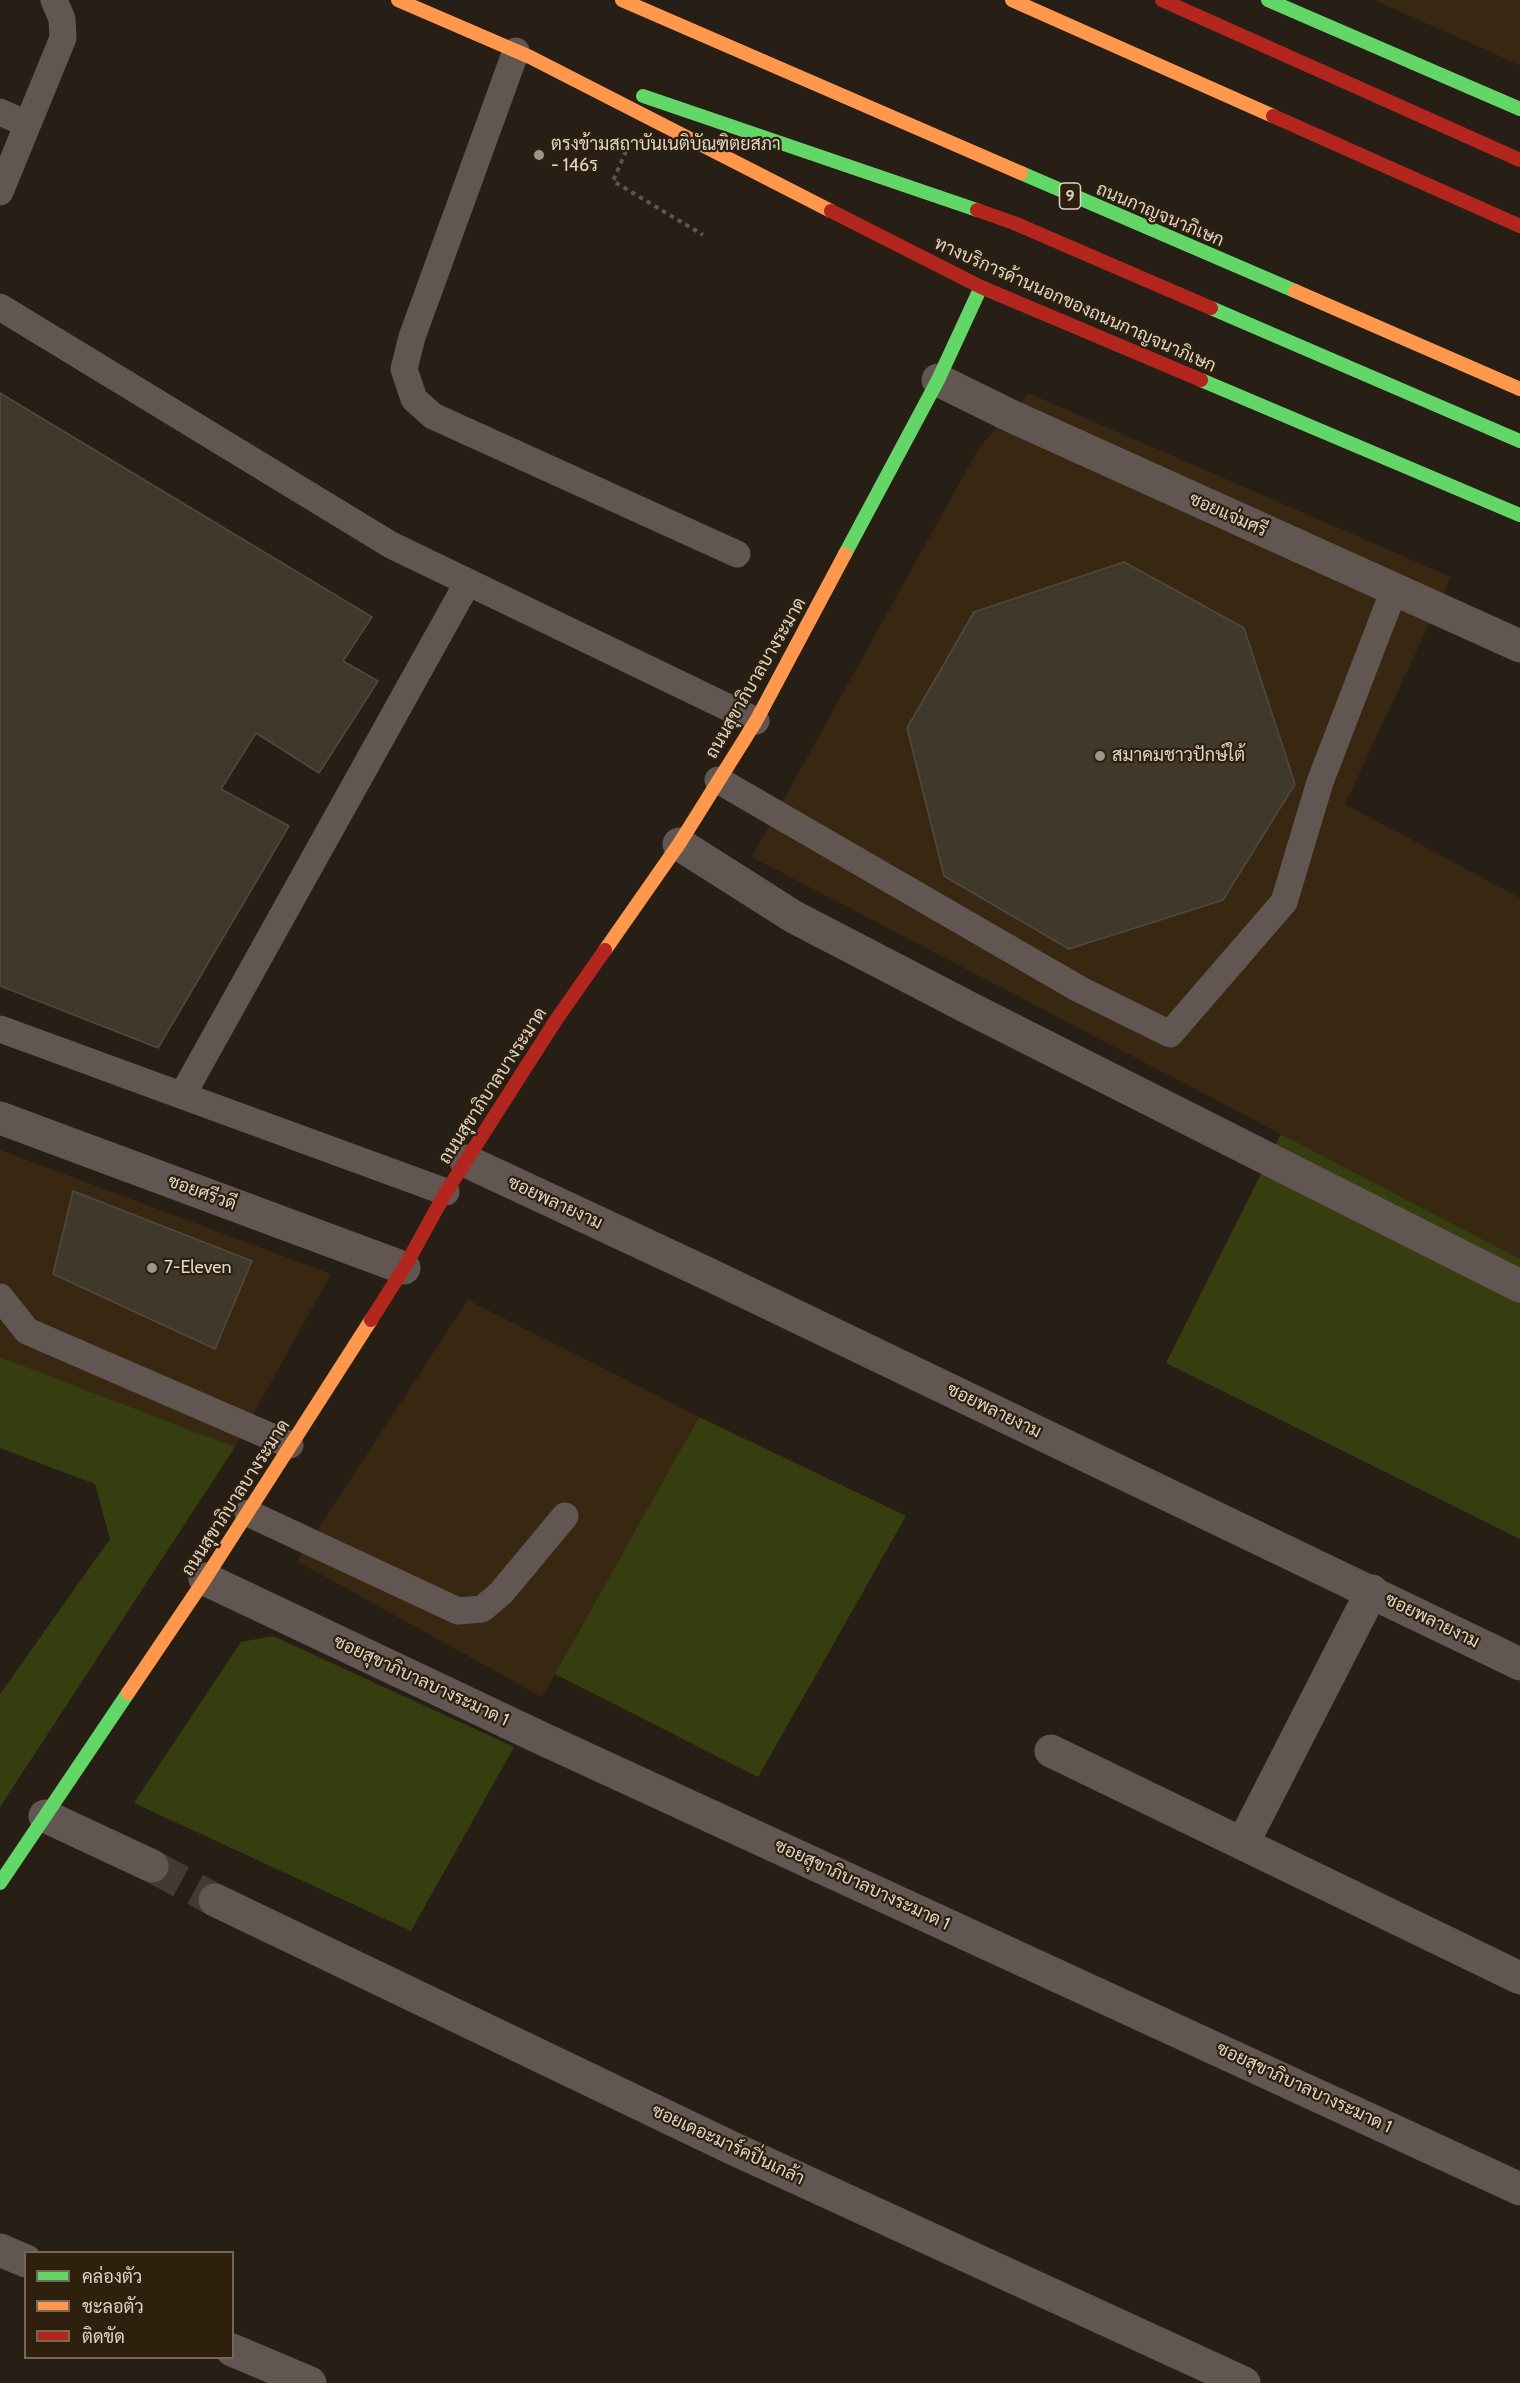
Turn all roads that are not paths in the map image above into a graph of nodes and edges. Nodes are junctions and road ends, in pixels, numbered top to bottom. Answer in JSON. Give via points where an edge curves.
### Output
{"nodes":[{"id":1,"x":54,"y":0,"type":"edge"},
{"id":2,"x":398,"y":0,"type":"edge"},
{"id":3,"x":622,"y":0,"type":"edge"},
{"id":4,"x":1012,"y":0,"type":"edge"},
{"id":5,"x":1162,"y":0,"type":"edge"},
{"id":6,"x":1268,"y":0,"type":"edge"},
{"id":7,"x":523,"y":54,"type":"junction"},
{"id":8,"x":1520,"y":110,"type":"edge"},
{"id":9,"x":0,"y":112,"type":"edge"},
{"id":10,"x":27,"y":124,"type":"junction"},
{"id":11,"x":1520,"y":160,"type":"edge"},
{"id":12,"x":0,"y":192,"type":"edge"},
{"id":13,"x":1520,"y":226,"type":"edge"},
{"id":14,"x":981,"y":287,"type":"junction"},
{"id":15,"x":0,"y":307,"type":"edge"},
{"id":16,"x":938,"y":380,"type":"junction"},
{"id":17,"x":1520,"y":389,"type":"edge"},
{"id":18,"x":1520,"y":441,"type":"edge"},
{"id":19,"x":1520,"y":515,"type":"edge"},
{"id":20,"x":737,"y":554,"type":"dead end"},
{"id":21,"x":468,"y":582,"type":"junction"},
{"id":22,"x":1394,"y":590,"type":"junction"},
{"id":23,"x":1520,"y":646,"type":"edge"},
{"id":24,"x":756,"y":721,"type":"junction"},
{"id":25,"x":718,"y":780,"type":"junction"},
{"id":26,"x":679,"y":844,"type":"junction"},
{"id":27,"x":0,"y":1029,"type":"edge"},
{"id":28,"x":183,"y":1094,"type":"junction"},
{"id":29,"x":0,"y":1118,"type":"edge"},
{"id":30,"x":466,"y":1161,"type":"junction"},
{"id":31,"x":446,"y":1192,"type":"junction"},
{"id":32,"x":404,"y":1268,"type":"junction"},
{"id":33,"x":1520,"y":1286,"type":"edge"},
{"id":34,"x":0,"y":1297,"type":"edge"},
{"id":35,"x":290,"y":1445,"type":"junction"},
{"id":36,"x":248,"y":1513,"type":"junction"},
{"id":37,"x":565,"y":1516,"type":"dead end"},
{"id":38,"x":205,"y":1579,"type":"junction"},
{"id":39,"x":1372,"y":1592,"type":"junction"},
{"id":40,"x":1520,"y":1664,"type":"edge"},
{"id":41,"x":1051,"y":1751,"type":"dead end"},
{"id":42,"x":45,"y":1816,"type":"junction"},
{"id":43,"x":1243,"y":1842,"type":"junction"},
{"id":44,"x":152,"y":1866,"type":"tunnel mouth"},
{"id":45,"x":0,"y":1883,"type":"edge"},
{"id":46,"x":215,"y":1900,"type":"tunnel mouth"},
{"id":47,"x":1520,"y":1978,"type":"edge"},
{"id":48,"x":1520,"y":2189,"type":"edge"},
{"id":49,"x":0,"y":2250,"type":"edge"},
{"id":50,"x":24,"y":2260,"type":"edge"},
{"id":51,"x":234,"y":2351,"type":"edge"},
{"id":52,"x":310,"y":2383,"type":"edge"},
{"id":53,"x":1244,"y":2383,"type":"edge"}],
"edges":[{"from":1,"to":10,"type":"lane","via":[[62,19],[63,38]]},
{"from":2,"to":7,"type":"main road","name":"ทางบริการด้านนอกของถนนกาญจนาภิเษก"},
{"from":3,"to":17,"type":"main road","name":"ถนนกาญจนาภิเษก","number":"9"},
{"from":4,"to":13,"type":"main road"},
{"from":5,"to":11,"type":"main road"},
{"from":6,"to":8,"type":"main road"},
{"from":7,"to":14,"type":"main road","name":"ทางบริการด้านนอกของถนนกาญจนาภิเษก"},
{"from":7,"to":18,"type":"main road","via":[[1014,223]]},
{"from":7,"to":20,"type":"lane","via":[[412,337],[404,369],[414,399],[433,416]]},
{"from":9,"to":10,"type":"lane"},
{"from":10,"to":12,"type":"lane"},
{"from":14,"to":16,"type":"main road","name":"ถนนสุขาภิบาลบางระมาด"},
{"from":14,"to":19,"type":"main road","name":"ทางบริการด้านนอกของถนนกาญจนาภิเษก"},
{"from":15,"to":21,"type":"lane","via":[[336,514]]},
{"from":16,"to":22,"type":"street","name":"ซอยแจ่มศรี"},
{"from":16,"to":24,"type":"main road","name":"ถนนสุขาภิบาลบางระมาด"},
{"from":21,"to":24,"type":"lane"},
{"from":21,"to":28,"type":"lane"},
{"from":22,"to":23,"type":"street","name":"ซอยแจ่มศรี"},
{"from":22,"to":25,"type":"lane","via":[[1320,782],[1284,902],[1170,1034],[1079,989]]},
{"from":24,"to":25,"type":"main road","name":"ถนนสุขาภิบาลบางระมาด"},
{"from":25,"to":26,"type":"main road","name":"ถนนสุขาภิบาลบางระมาด"},
{"from":26,"to":30,"type":"main road","name":"ถนนสุขาภิบาลบางระมาด","via":[[556,1020]]},
{"from":26,"to":33,"type":"street","via":[[794,917]]},
{"from":27,"to":28,"type":"lane"},
{"from":28,"to":31,"type":"lane"},
{"from":29,"to":32,"type":"street","name":"ซอยศรีวดี"},
{"from":30,"to":31,"type":"main road","name":"ถนนสุขาภิบาลบางระมาด"},
{"from":30,"to":39,"type":"street","name":"ซอยพลายงาม"},
{"from":31,"to":32,"type":"main road","name":"ถนนสุขาภิบาลบางระมาด"},
{"from":32,"to":35,"type":"main road","name":"ถนนสุขาภิบาลบางระมาด"},
{"from":34,"to":35,"type":"lane","via":[[27,1331]]},
{"from":35,"to":36,"type":"main road","name":"ถนนสุขาภิบาลบางระมาด"},
{"from":36,"to":37,"type":"lane","via":[[458,1611],[482,1609],[501,1593]]},
{"from":36,"to":38,"type":"main road","name":"ถนนสุขาภิบาลบางระมาด"},
{"from":38,"to":42,"type":"main road","name":"ถนนสุขาภิบาลบางระมาด"},
{"from":38,"to":48,"type":"street","name":"ซอยสุขาภิบาลบางระมาด 1"},
{"from":39,"to":40,"type":"street","name":"ซอยพลายงาม"},
{"from":39,"to":43,"type":"street"},
{"from":41,"to":43,"type":"street"},
{"from":42,"to":44,"type":"street"},
{"from":42,"to":45,"type":"main road","name":"ถนนสุขาภิบาลบางระมาด"},
{"from":43,"to":47,"type":"street"},
{"from":46,"to":53,"type":"street","name":"ซอยเดอะมาร์คปิ่นเกล้า","via":[[732,2148]]},
{"from":49,"to":50,"type":"street"},
{"from":51,"to":52,"type":"street"}]}
